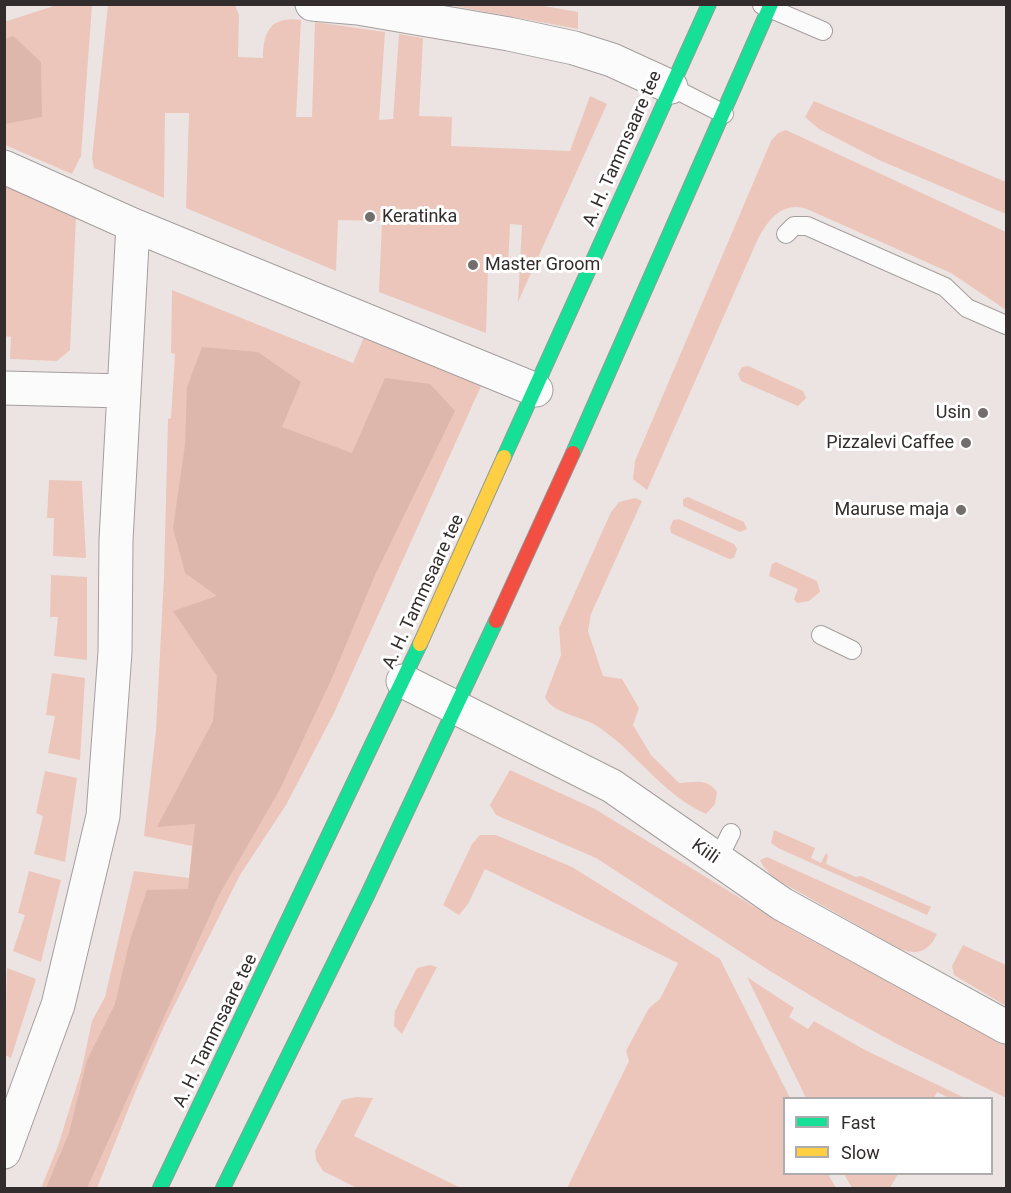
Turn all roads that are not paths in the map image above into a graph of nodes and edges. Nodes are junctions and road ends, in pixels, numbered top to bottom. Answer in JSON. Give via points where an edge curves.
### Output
{"nodes":[{"id":1,"x":312,"y":4,"type":"edge"},
{"id":2,"x":709,"y":4,"type":"edge"},
{"id":3,"x":358,"y":6,"type":"edge"},
{"id":4,"x":767,"y":6,"type":"edge"},
{"id":5,"x":823,"y":31,"type":"dead end"},
{"id":6,"x":671,"y":87,"type":"junction"},
{"id":7,"x":724,"y":114,"type":"junction"},
{"id":8,"x":4,"y":167,"type":"edge"},
{"id":9,"x":133,"y":225,"type":"junction"},
{"id":10,"x":786,"y":234,"type":"dead end"},
{"id":11,"x":1006,"y":325,"type":"edge"},
{"id":12,"x":4,"y":388,"type":"edge"},
{"id":13,"x":536,"y":390,"type":"junction"},
{"id":14,"x":124,"y":391,"type":"junction"},
{"id":15,"x":821,"y":635,"type":"dead end"},
{"id":16,"x":852,"y":650,"type":"dead end"},
{"id":17,"x":403,"y":681,"type":"junction"},
{"id":18,"x":456,"y":709,"type":"junction"},
{"id":19,"x":1006,"y":1027,"type":"edge"},
{"id":20,"x":4,"y":1152,"type":"edge"},
{"id":21,"x":159,"y":1188,"type":"edge"},
{"id":22,"x":223,"y":1188,"type":"edge"}],
"edges":[{"from":1,"to":3,"type":"street"},
{"from":2,"to":6,"type":"main road","name":"A. H. Tammsaare tee"},
{"from":3,"to":6,"type":"street","via":[[507,44],[612,60]]},
{"from":4,"to":5,"type":"lane"},
{"from":4,"to":7,"type":"main road"},
{"from":6,"to":7,"type":"lane"},
{"from":6,"to":13,"type":"main road","name":"A. H. Tammsaare tee"},
{"from":7,"to":18,"type":"main road"},
{"from":8,"to":9,"type":"street"},
{"from":9,"to":13,"type":"street"},
{"from":9,"to":14,"type":"street"},
{"from":10,"to":11,"type":"lane","via":[[794,226],[807,226],[945,287],[967,308]]},
{"from":12,"to":14,"type":"street"},
{"from":13,"to":17,"type":"main road","name":"A. H. Tammsaare tee"},
{"from":14,"to":20,"type":"street","via":[[115,652],[103,816],[58,1005]]},
{"from":15,"to":16,"type":"lane"},
{"from":17,"to":18,"type":"street","name":"Kiili"},
{"from":17,"to":21,"type":"main road","name":"A. H. Tammsaare tee"},
{"from":18,"to":19,"type":"street","name":"Kiili","via":[[724,847],[782,904]]},
{"from":18,"to":22,"type":"main road"}]}
